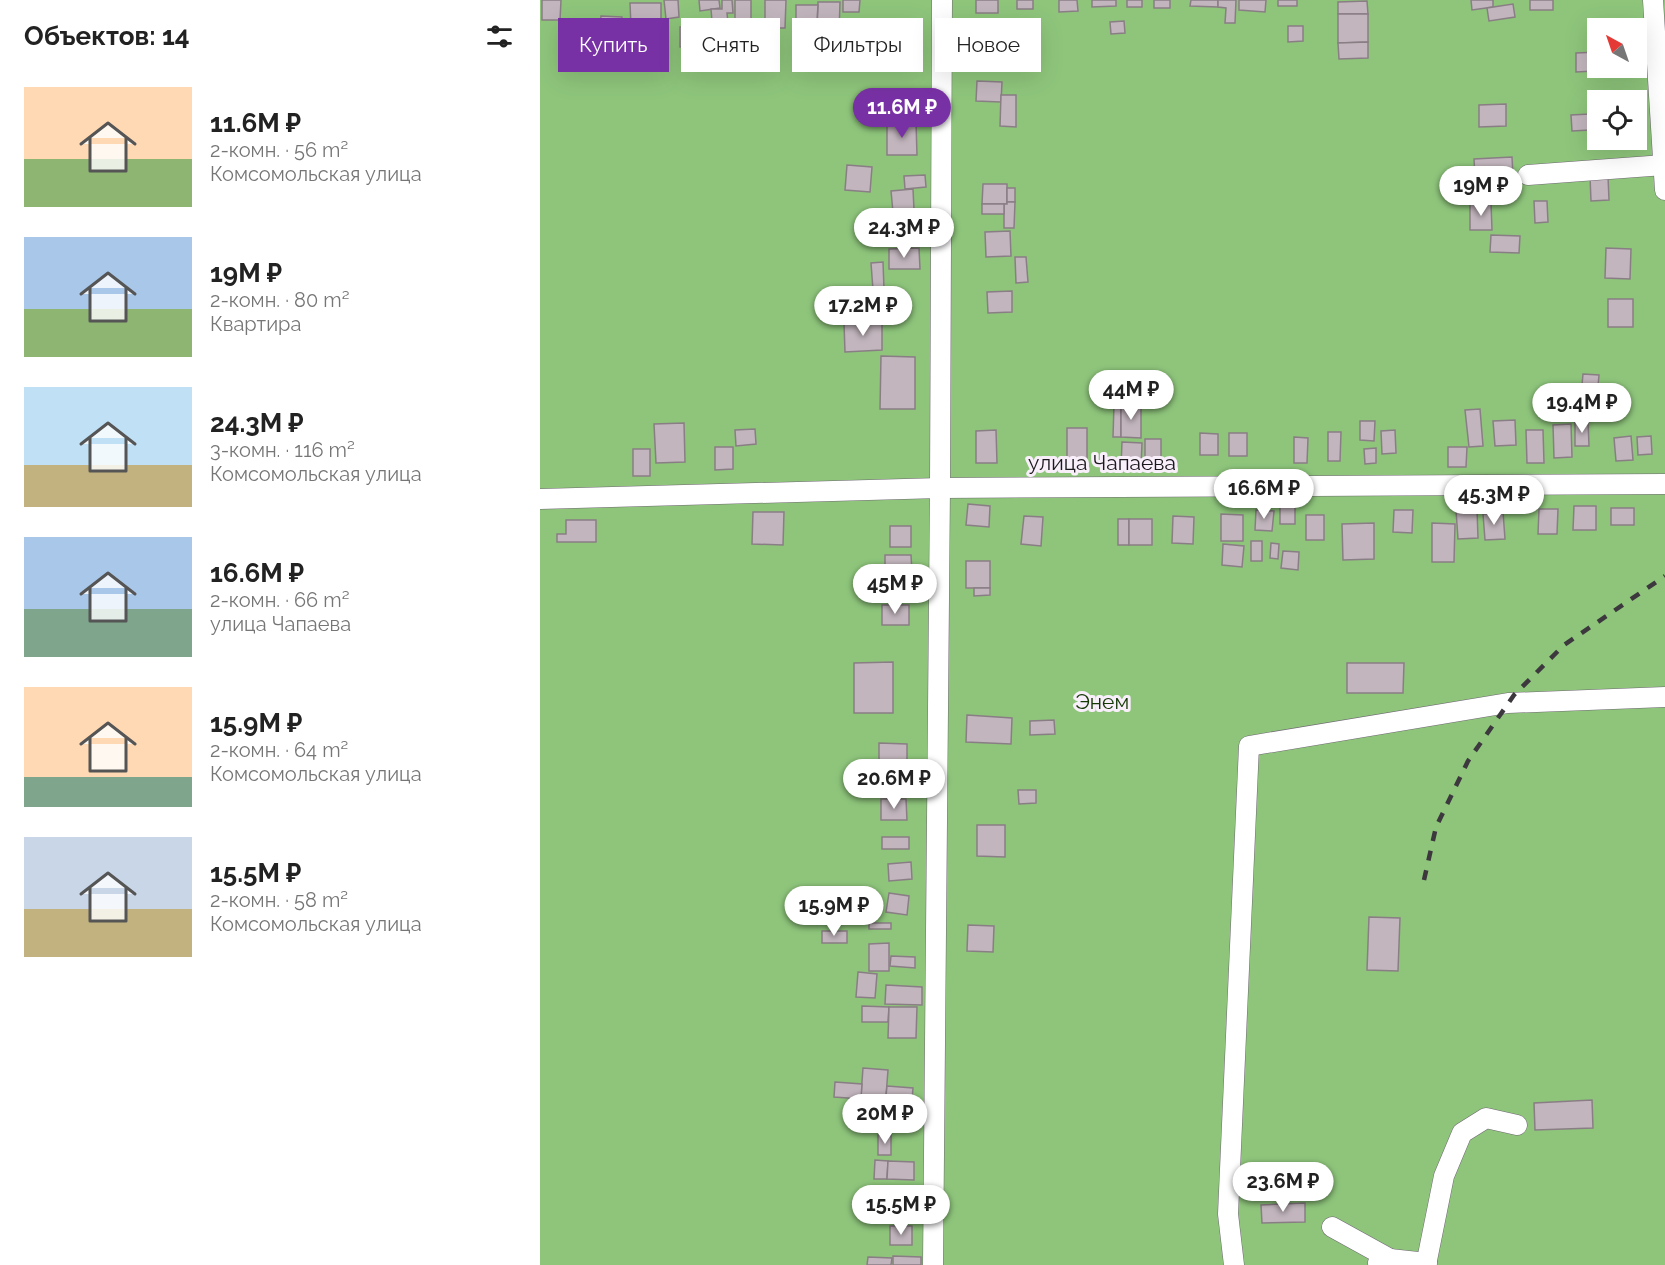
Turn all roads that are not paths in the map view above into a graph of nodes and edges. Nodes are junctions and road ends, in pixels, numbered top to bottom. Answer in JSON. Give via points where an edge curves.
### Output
{"nodes":[{"id":1,"x":942,"y":0,"type":"edge"},
{"id":2,"x":1653,"y":0,"type":"edge"},
{"id":3,"x":1664,"y":165,"type":"edge"},
{"id":4,"x":1528,"y":175,"type":"dead end"},
{"id":5,"x":1665,"y":190,"type":"edge"},
{"id":6,"x":1665,"y":484,"type":"edge"},
{"id":7,"x":940,"y":488,"type":"junction"},
{"id":8,"x":540,"y":499,"type":"edge"},
{"id":9,"x":1665,"y":697,"type":"edge"},
{"id":10,"x":1517,"y":1125,"type":"dead end"},
{"id":11,"x":1332,"y":1227,"type":"dead end"},
{"id":12,"x":1381,"y":1262,"type":"edge"},
{"id":13,"x":1427,"y":1264,"type":"edge"},
{"id":14,"x":933,"y":1265,"type":"edge"},
{"id":15,"x":1234,"y":1265,"type":"edge"}],
"edges":[{"from":1,"to":7,"type":"street"},
{"from":2,"to":3,"type":"street"},
{"from":3,"to":4,"type":"street"},
{"from":3,"to":5,"type":"street"},
{"from":6,"to":7,"type":"street","name":"улица Чапаева"},
{"from":7,"to":8,"type":"street","name":"улица Чапаева"},
{"from":7,"to":14,"type":"street"},
{"from":9,"to":15,"type":"street","via":[[1508,704],[1249,746],[1228,1214]]},
{"from":10,"to":13,"type":"street","via":[[1486,1118],[1462,1133],[1444,1176]]},
{"from":11,"to":12,"type":"street"},
{"from":12,"to":13,"type":"street"}]}
